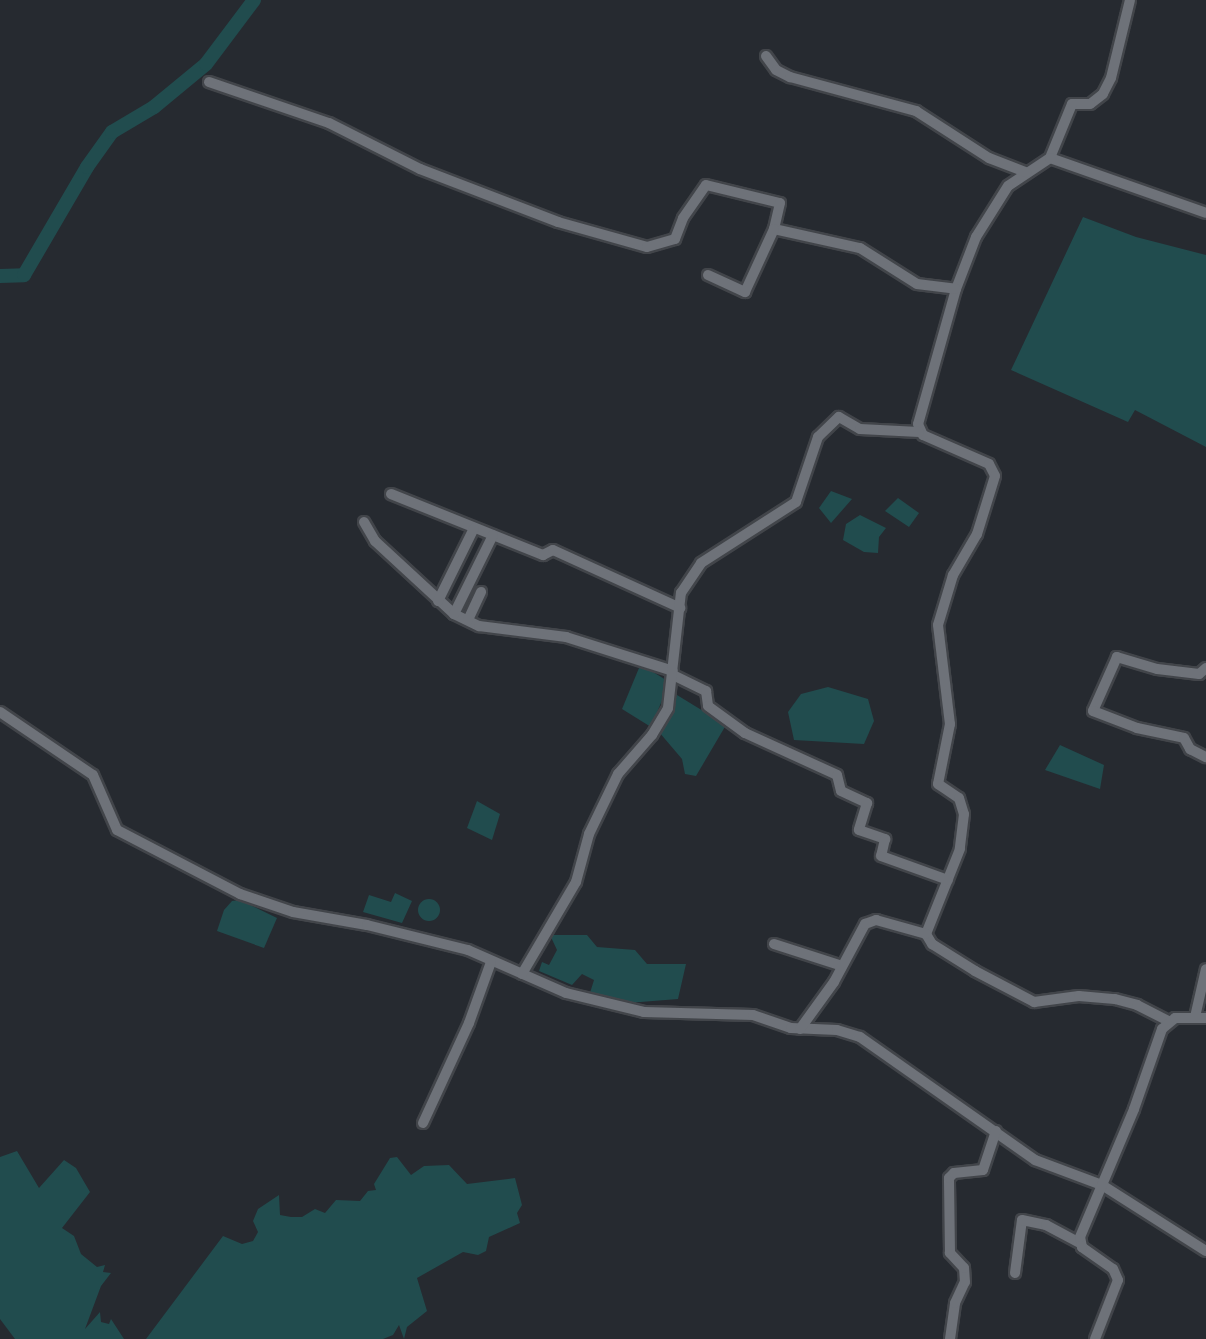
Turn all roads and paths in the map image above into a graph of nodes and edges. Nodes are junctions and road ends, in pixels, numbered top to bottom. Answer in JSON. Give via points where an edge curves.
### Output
{"nodes":[{"id":1,"x":1130,"y":0,"type":"edge"},
{"id":2,"x":766,"y":56,"type":"dead end"},
{"id":3,"x":209,"y":82,"type":"dead end"},
{"id":4,"x":1050,"y":158,"type":"junction"},
{"id":5,"x":1026,"y":172,"type":"junction"},
{"id":6,"x":1206,"y":213,"type":"edge"},
{"id":7,"x":774,"y":229,"type":"junction"},
{"id":8,"x":708,"y":275,"type":"dead end"},
{"id":9,"x":956,"y":289,"type":"junction"},
{"id":10,"x":919,"y":432,"type":"junction"},
{"id":11,"x":391,"y":495,"type":"dead end"},
{"id":12,"x":364,"y":522,"type":"dead end"},
{"id":13,"x":474,"y":528,"type":"junction"},
{"id":14,"x":493,"y":535,"type":"junction"},
{"id":15,"x":481,"y":592,"type":"dead end"},
{"id":16,"x":438,"y":601,"type":"junction"},
{"id":17,"x":680,"y":608,"type":"junction"},
{"id":18,"x":454,"y":614,"type":"junction"},
{"id":19,"x":468,"y":620,"type":"junction"},
{"id":20,"x":1206,"y":668,"type":"edge"},
{"id":21,"x":673,"y":673,"type":"junction"},
{"id":22,"x":0,"y":712,"type":"edge"},
{"id":23,"x":1206,"y":757,"type":"edge"},
{"id":24,"x":948,"y":880,"type":"junction"},
{"id":25,"x":926,"y":934,"type":"junction"},
{"id":26,"x":774,"y":944,"type":"dead end"},
{"id":27,"x":491,"y":962,"type":"junction"},
{"id":28,"x":842,"y":966,"type":"junction"},
{"id":29,"x":1206,"y":969,"type":"edge"},
{"id":30,"x":522,"y":974,"type":"junction"},
{"id":31,"x":1200,"y":1017,"type":"edge"},
{"id":32,"x":1168,"y":1020,"type":"junction"},
{"id":33,"x":800,"y":1029,"type":"junction"},
{"id":34,"x":423,"y":1123,"type":"dead end"},
{"id":35,"x":996,"y":1131,"type":"junction"},
{"id":36,"x":1102,"y":1185,"type":"junction"},
{"id":37,"x":1080,"y":1243,"type":"junction"},
{"id":38,"x":1206,"y":1251,"type":"edge"},
{"id":39,"x":1015,"y":1273,"type":"dead end"},
{"id":40,"x":950,"y":1339,"type":"edge"},
{"id":41,"x":1095,"y":1339,"type":"edge"}],
"edges":[{"from":1,"to":4,"type":"street","via":[[1103,94],[1090,104],[1072,104]]},
{"from":2,"to":5,"type":"street","via":[[776,70],[790,77],[916,111],[989,158]]},
{"from":3,"to":7,"type":"street","via":[[329,123],[420,169],[558,222],[647,247],[675,239],[683,218],[706,185],[780,203]]},
{"from":4,"to":5,"type":"street"},
{"from":4,"to":6,"type":"street"},
{"from":5,"to":9,"type":"street","via":[[1008,186],[976,237]]},
{"from":7,"to":8,"type":"street","via":[[745,292]]},
{"from":7,"to":9,"type":"street","via":[[860,248],[916,284]]},
{"from":9,"to":10,"type":"street"},
{"from":10,"to":17,"type":"street","via":[[860,429],[838,417],[818,437],[796,502],[701,563],[681,593]]},
{"from":10,"to":24,"type":"street","via":[[989,464],[995,476],[977,534],[952,575],[938,625],[950,724],[938,784],[959,798],[964,814],[960,849]]},
{"from":11,"to":13,"type":"street"},
{"from":12,"to":16,"type":"street","via":[[375,541]]},
{"from":13,"to":14,"type":"street"},
{"from":13,"to":16,"type":"street"},
{"from":14,"to":17,"type":"street","via":[[543,555],[552,550]]},
{"from":14,"to":18,"type":"street"},
{"from":15,"to":19,"type":"street"},
{"from":16,"to":18,"type":"street"},
{"from":17,"to":21,"type":"street"},
{"from":18,"to":19,"type":"street"},
{"from":19,"to":21,"type":"street","via":[[479,626],[567,637]]},
{"from":20,"to":23,"type":"street","via":[[1199,674],[1157,669],[1117,657],[1093,711],[1137,728],[1184,738],[1190,749]]},
{"from":21,"to":24,"type":"street","via":[[706,691],[708,706],[745,733],[837,775],[841,791],[867,803],[859,830],[885,839],[881,856]]},
{"from":21,"to":30,"type":"street","via":[[668,708],[652,735],[618,774],[589,834],[576,882]]},
{"from":22,"to":27,"type":"street","via":[[93,775],[117,830],[240,894],[293,912],[468,950]]},
{"from":24,"to":25,"type":"street"},
{"from":25,"to":28,"type":"street","via":[[870,921]]},
{"from":25,"to":32,"type":"street","via":[[932,944],[1034,1002],[1079,996],[1115,999]]},
{"from":26,"to":28,"type":"street"},
{"from":27,"to":30,"type":"street"},
{"from":27,"to":34,"type":"street","via":[[469,1023]]},
{"from":28,"to":33,"type":"street"},
{"from":29,"to":31,"type":"street"},
{"from":30,"to":33,"type":"street","via":[[566,993],[644,1012],[753,1015]]},
{"from":31,"to":32,"type":"street"},
{"from":32,"to":36,"type":"street"},
{"from":33,"to":35,"type":"street","via":[[837,1030],[860,1037]]},
{"from":35,"to":36,"type":"street","via":[[1044,1164]]},
{"from":35,"to":40,"type":"street","via":[[982,1170],[954,1173],[949,1178],[950,1252],[964,1268],[965,1282],[955,1303]]},
{"from":36,"to":37,"type":"street"},
{"from":36,"to":38,"type":"street"},
{"from":37,"to":39,"type":"street","via":[[1046,1224],[1022,1220]]},
{"from":37,"to":41,"type":"street","via":[[1113,1269],[1118,1280]]}]}
